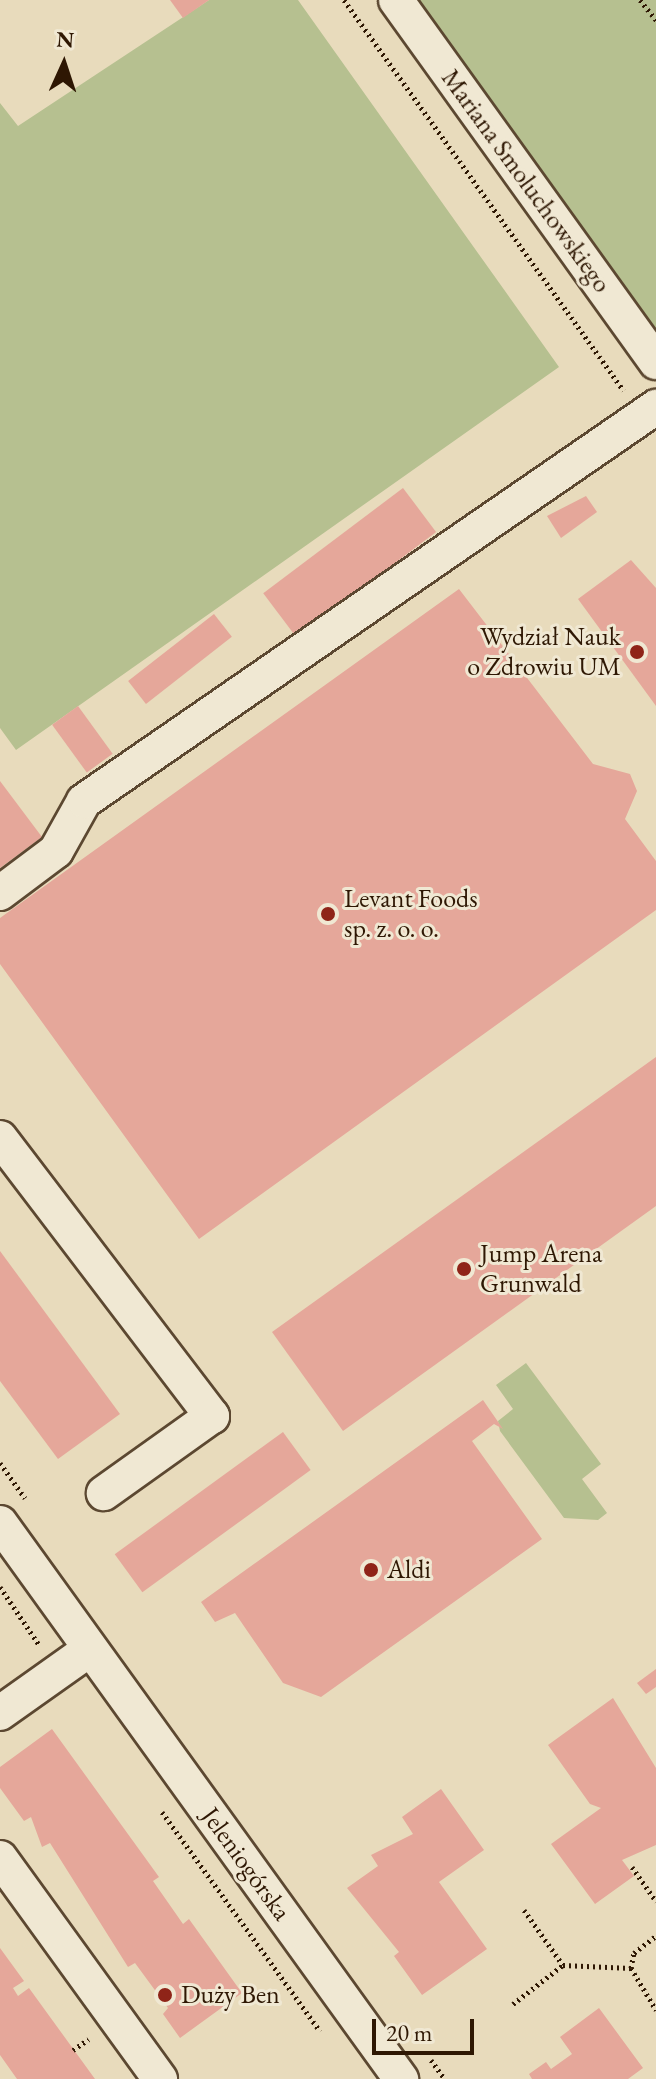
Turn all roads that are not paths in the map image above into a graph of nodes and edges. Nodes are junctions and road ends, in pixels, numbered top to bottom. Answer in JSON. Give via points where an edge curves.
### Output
{"nodes":[{"id":1,"x":396,"y":0,"type":"edge"},
{"id":2,"x":656,"y":362,"type":"edge"},
{"id":3,"x":649,"y":412,"type":"edge"},
{"id":4,"x":0,"y":893,"type":"edge"},
{"id":5,"x":0,"y":1138,"type":"edge"},
{"id":6,"x":104,"y":1493,"type":"dead end"},
{"id":7,"x":0,"y":1523,"type":"edge"},
{"id":8,"x":90,"y":1649,"type":"junction"},
{"id":9,"x":0,"y":1713,"type":"edge"},
{"id":10,"x":0,"y":1858,"type":"edge"},
{"id":11,"x":160,"y":2079,"type":"edge"},
{"id":12,"x":401,"y":2079,"type":"edge"}],
"edges":[{"from":1,"to":2,"type":"street","name":"Mariana Smoluchowskiego"},
{"from":3,"to":4,"type":"street","via":[[84,801],[56,851]]},
{"from":5,"to":6,"type":"street","via":[[212,1416]]},
{"from":7,"to":8,"type":"street","name":"Jeleniogórska"},
{"from":8,"to":9,"type":"street"},
{"from":8,"to":12,"type":"street","name":"Jeleniogórska"},
{"from":10,"to":11,"type":"street"}]}
